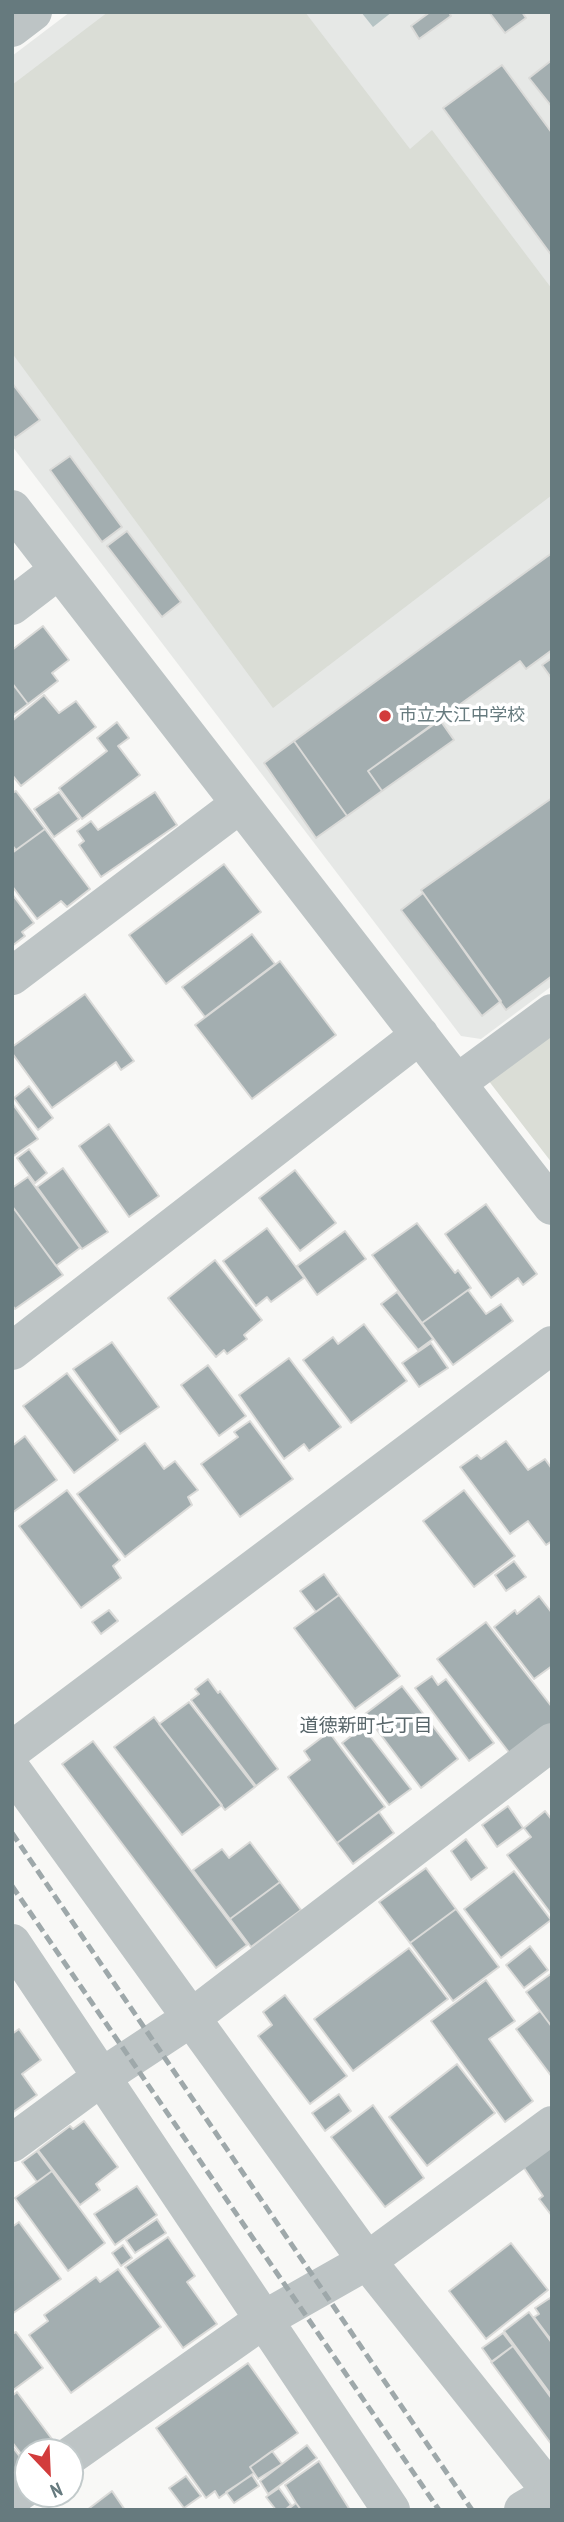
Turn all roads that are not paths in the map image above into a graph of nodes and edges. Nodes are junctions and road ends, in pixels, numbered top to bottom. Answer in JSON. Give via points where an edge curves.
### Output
{"nodes":[{"id":1,"x":33,"y":12,"type":"edge"},
{"id":2,"x":12,"y":28,"type":"edge"},
{"id":3,"x":12,"y":509,"type":"edge"},
{"id":4,"x":60,"y":570,"type":"junction"},
{"id":5,"x":12,"y":606,"type":"edge"},
{"id":6,"x":240,"y":804,"type":"junction"},
{"id":7,"x":12,"y":976,"type":"edge"},
{"id":8,"x":552,"y":1013,"type":"edge"},
{"id":9,"x":419,"y":1035,"type":"junction"},
{"id":10,"x":457,"y":1083,"type":"junction"},
{"id":11,"x":552,"y":1206,"type":"edge"},
{"id":12,"x":552,"y":1345,"type":"edge"},
{"id":13,"x":12,"y":1351,"type":"edge"},
{"id":14,"x":552,"y":1742,"type":"edge"},
{"id":15,"x":12,"y":1750,"type":"edge"},
{"id":16,"x":12,"y":1770,"type":"edge"},
{"id":17,"x":12,"y":1943,"type":"edge"},
{"id":18,"x":191,"y":2018,"type":"junction"},
{"id":19,"x":103,"y":2076,"type":"junction"},
{"id":20,"x":552,"y":2125,"type":"edge"},
{"id":21,"x":12,"y":2143,"type":"edge"},
{"id":22,"x":367,"y":2260,"type":"junction"},
{"id":23,"x":263,"y":2320,"type":"junction"},
{"id":24,"x":84,"y":2446,"type":"edge"},
{"id":25,"x":552,"y":2493,"type":"edge"},
{"id":26,"x":391,"y":2510,"type":"edge"},
{"id":27,"x":523,"y":2510,"type":"edge"}],
"edges":[{"from":1,"to":2,"type":"street"},
{"from":3,"to":4,"type":"street"},
{"from":4,"to":5,"type":"street"},
{"from":4,"to":6,"type":"street"},
{"from":6,"to":7,"type":"street"},
{"from":6,"to":9,"type":"street"},
{"from":8,"to":10,"type":"street"},
{"from":9,"to":10,"type":"street"},
{"from":9,"to":13,"type":"street"},
{"from":10,"to":11,"type":"street"},
{"from":12,"to":15,"type":"street"},
{"from":14,"to":18,"type":"street"},
{"from":16,"to":18,"type":"street"},
{"from":17,"to":19,"type":"street"},
{"from":18,"to":19,"type":"street"},
{"from":18,"to":22,"type":"street"},
{"from":19,"to":21,"type":"street"},
{"from":19,"to":23,"type":"street"},
{"from":20,"to":22,"type":"street"},
{"from":22,"to":23,"type":"street"},
{"from":22,"to":25,"type":"street"},
{"from":23,"to":24,"type":"street"},
{"from":23,"to":26,"type":"street"},
{"from":25,"to":27,"type":"street"}]}
